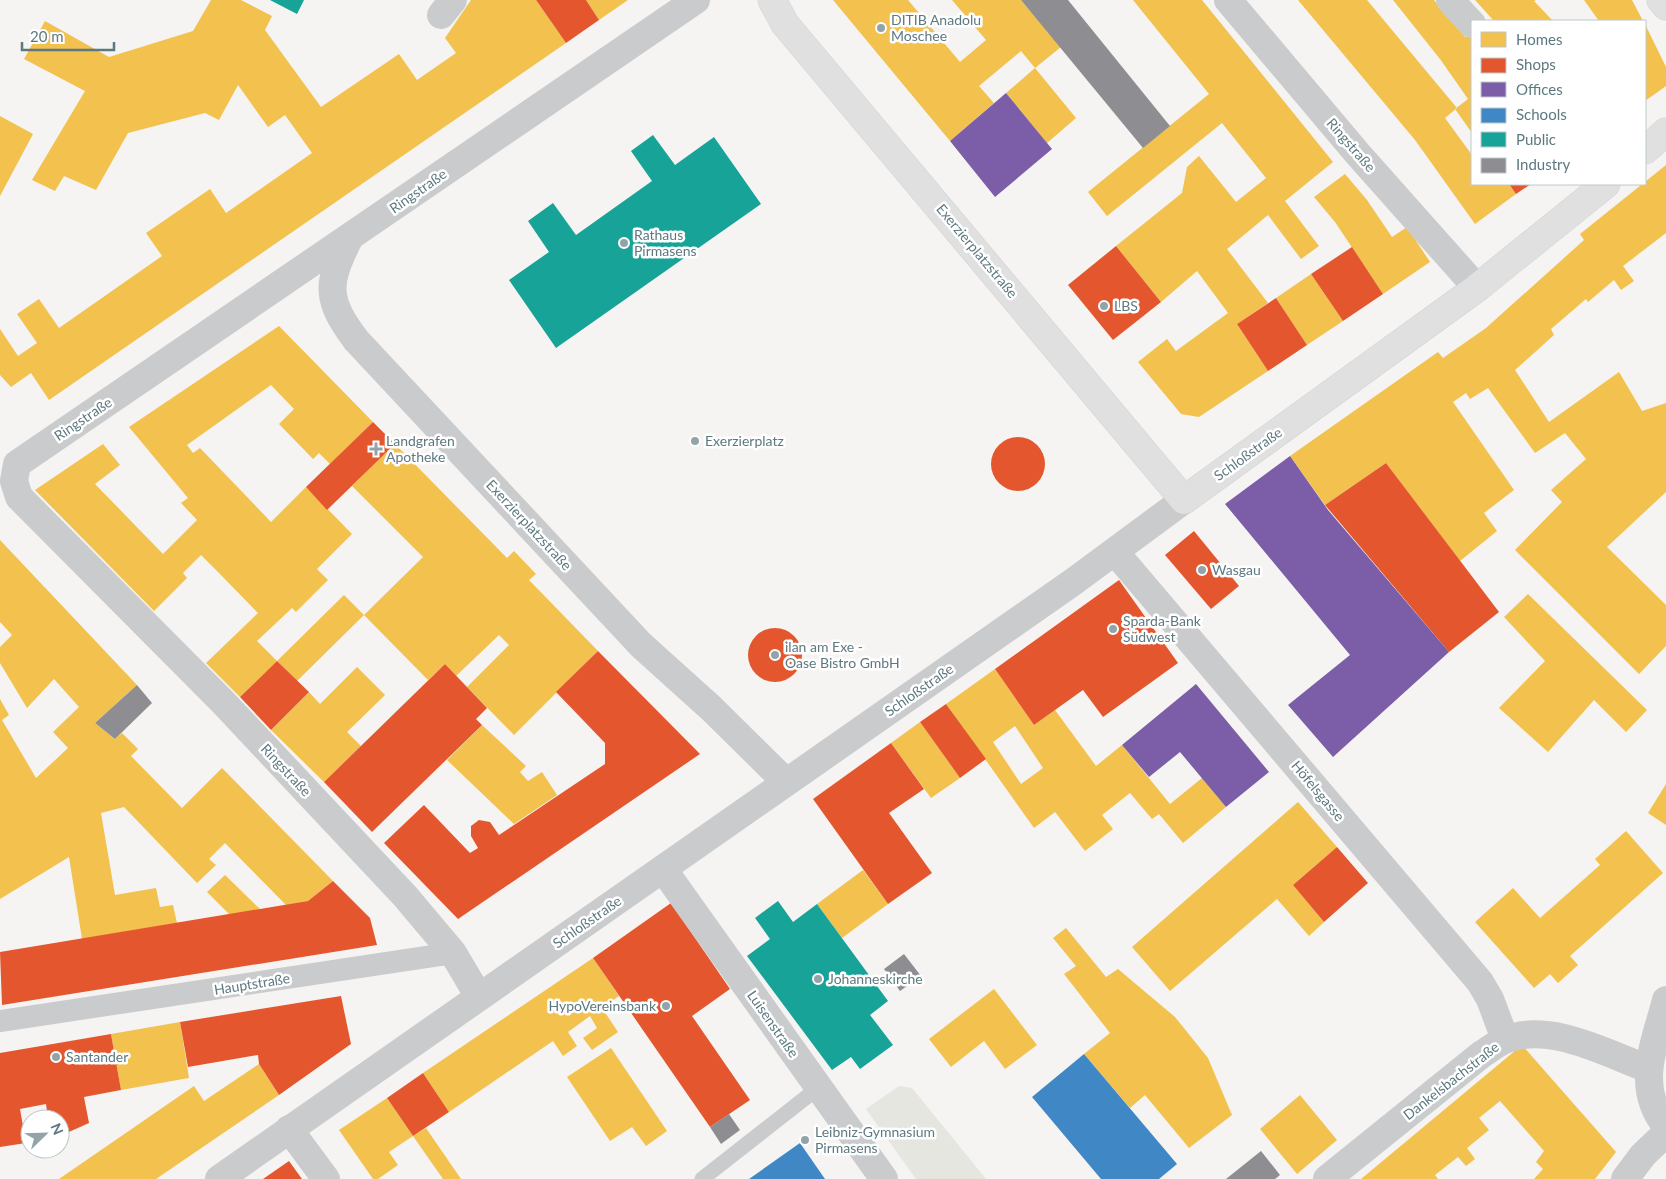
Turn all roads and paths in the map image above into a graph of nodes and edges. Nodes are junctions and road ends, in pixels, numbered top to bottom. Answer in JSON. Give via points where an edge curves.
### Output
{"nodes":[{"id":1,"x":696,"y":0,"type":"edge"},
{"id":2,"x":772,"y":0,"type":"edge"},
{"id":3,"x":1228,"y":0,"type":"edge"},
{"id":4,"x":1450,"y":0,"type":"edge"},
{"id":5,"x":1661,"y":0,"type":"edge"},
{"id":6,"x":1666,"y":6,"type":"edge"},
{"id":7,"x":1471,"y":23,"type":"edge"},
{"id":8,"x":1666,"y":132,"type":"edge"},
{"id":9,"x":1646,"y":149,"type":"edge"},
{"id":10,"x":1598,"y":186,"type":"edge"},
{"id":11,"x":349,"y":239,"type":"junction"},
{"id":12,"x":1477,"y":288,"type":"junction"},
{"id":13,"x":1184,"y":500,"type":"junction"},
{"id":14,"x":1115,"y":552,"type":"junction"},
{"id":15,"x":786,"y":782,"type":"junction"},
{"id":16,"x":663,"y":868,"type":"junction"},
{"id":17,"x":453,"y":953,"type":"junction"},
{"id":18,"x":480,"y":997,"type":"junction"},
{"id":19,"x":1666,"y":1000,"type":"edge"},
{"id":20,"x":0,"y":1021,"type":"edge"},
{"id":21,"x":1505,"y":1040,"type":"junction"},
{"id":22,"x":1648,"y":1069,"type":"junction"},
{"id":23,"x":818,"y":1088,"type":"junction"},
{"id":24,"x":1666,"y":1126,"type":"edge"},
{"id":25,"x":289,"y":1129,"type":"junction"},
{"id":26,"x":1666,"y":1133,"type":"edge"},
{"id":27,"x":219,"y":1179,"type":"edge"},
{"id":28,"x":326,"y":1179,"type":"edge"},
{"id":29,"x":702,"y":1179,"type":"edge"},
{"id":30,"x":884,"y":1179,"type":"edge"},
{"id":31,"x":1327,"y":1179,"type":"edge"},
{"id":32,"x":1625,"y":1179,"type":"edge"}],
"edges":[{"from":1,"to":11,"type":"street","name":"Ringstraße"},
{"from":2,"to":13,"type":"main road","name":"Exerzierplatzstraße","via":[[785,24]]},
{"from":3,"to":12,"type":"street","name":"Ringstraße"},
{"from":4,"to":7,"type":"street"},
{"from":5,"to":6,"type":"main road"},
{"from":8,"to":9,"type":"main road"},
{"from":10,"to":12,"type":"main road","name":"Schloßstraße"},
{"from":11,"to":15,"type":"street","name":"Exerzierplatzstraße","via":[[336,263],[332,301],[356,340],[641,644]]},
{"from":11,"to":17,"type":"street","name":"Ringstraße","via":[[17,464],[14,481],[19,497],[221,700],[405,896]]},
{"from":12,"to":13,"type":"main road","name":"Schloßstraße"},
{"from":13,"to":14,"type":"street","name":"Schloßstraße"},
{"from":14,"to":15,"type":"street","name":"Schloßstraße"},
{"from":14,"to":21,"type":"street","name":"Höfelsgasse","via":[[1480,982]]},
{"from":15,"to":16,"type":"street","name":"Schloßstraße"},
{"from":16,"to":18,"type":"street","name":"Schloßstraße"},
{"from":16,"to":23,"type":"street","name":"Luisenstraße"},
{"from":17,"to":18,"type":"street"},
{"from":17,"to":20,"type":"street","name":"Hauptstraße"},
{"from":18,"to":25,"type":"street","name":"Schloßstraße"},
{"from":19,"to":22,"type":"street"},
{"from":21,"to":22,"type":"street","name":"Dankelsbachstraße","via":[[1538,1034],[1577,1041]]},
{"from":21,"to":31,"type":"street","name":"Dankelsbachstraße","via":[[1482,1054]]},
{"from":22,"to":24,"type":"street","via":[[1650,1100]]},
{"from":23,"to":29,"type":"lane"},
{"from":23,"to":30,"type":"street","name":"Luisenstraße"},
{"from":25,"to":27,"type":"street","name":"Schloßstraße"},
{"from":25,"to":28,"type":"street"},
{"from":26,"to":32,"type":"street","via":[[1643,1155]]}]}
